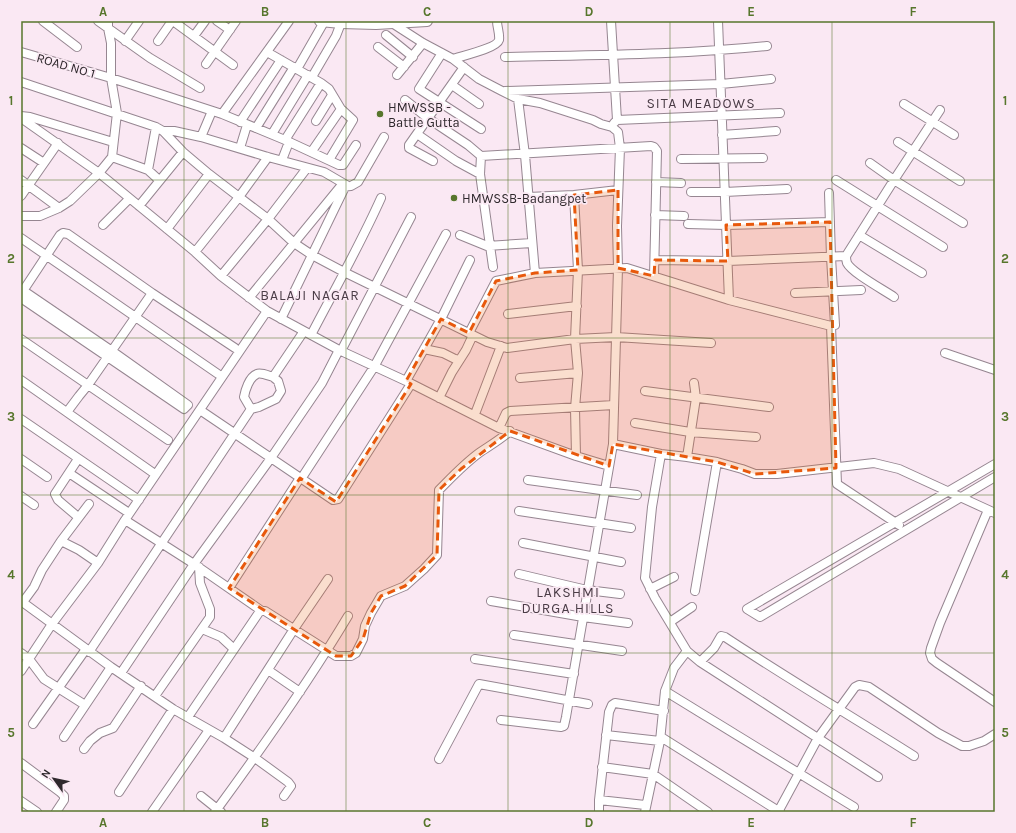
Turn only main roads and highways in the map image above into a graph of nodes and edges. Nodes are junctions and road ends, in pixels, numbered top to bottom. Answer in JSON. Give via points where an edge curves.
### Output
{"nodes":[{"id":1,"x":427,"y":21,"type":"edge"},
{"id":2,"x":322,"y":22,"type":"edge"}],
"edges":[{"from":1,"to":2,"type":"main road","via":[[341,24]]}]}
